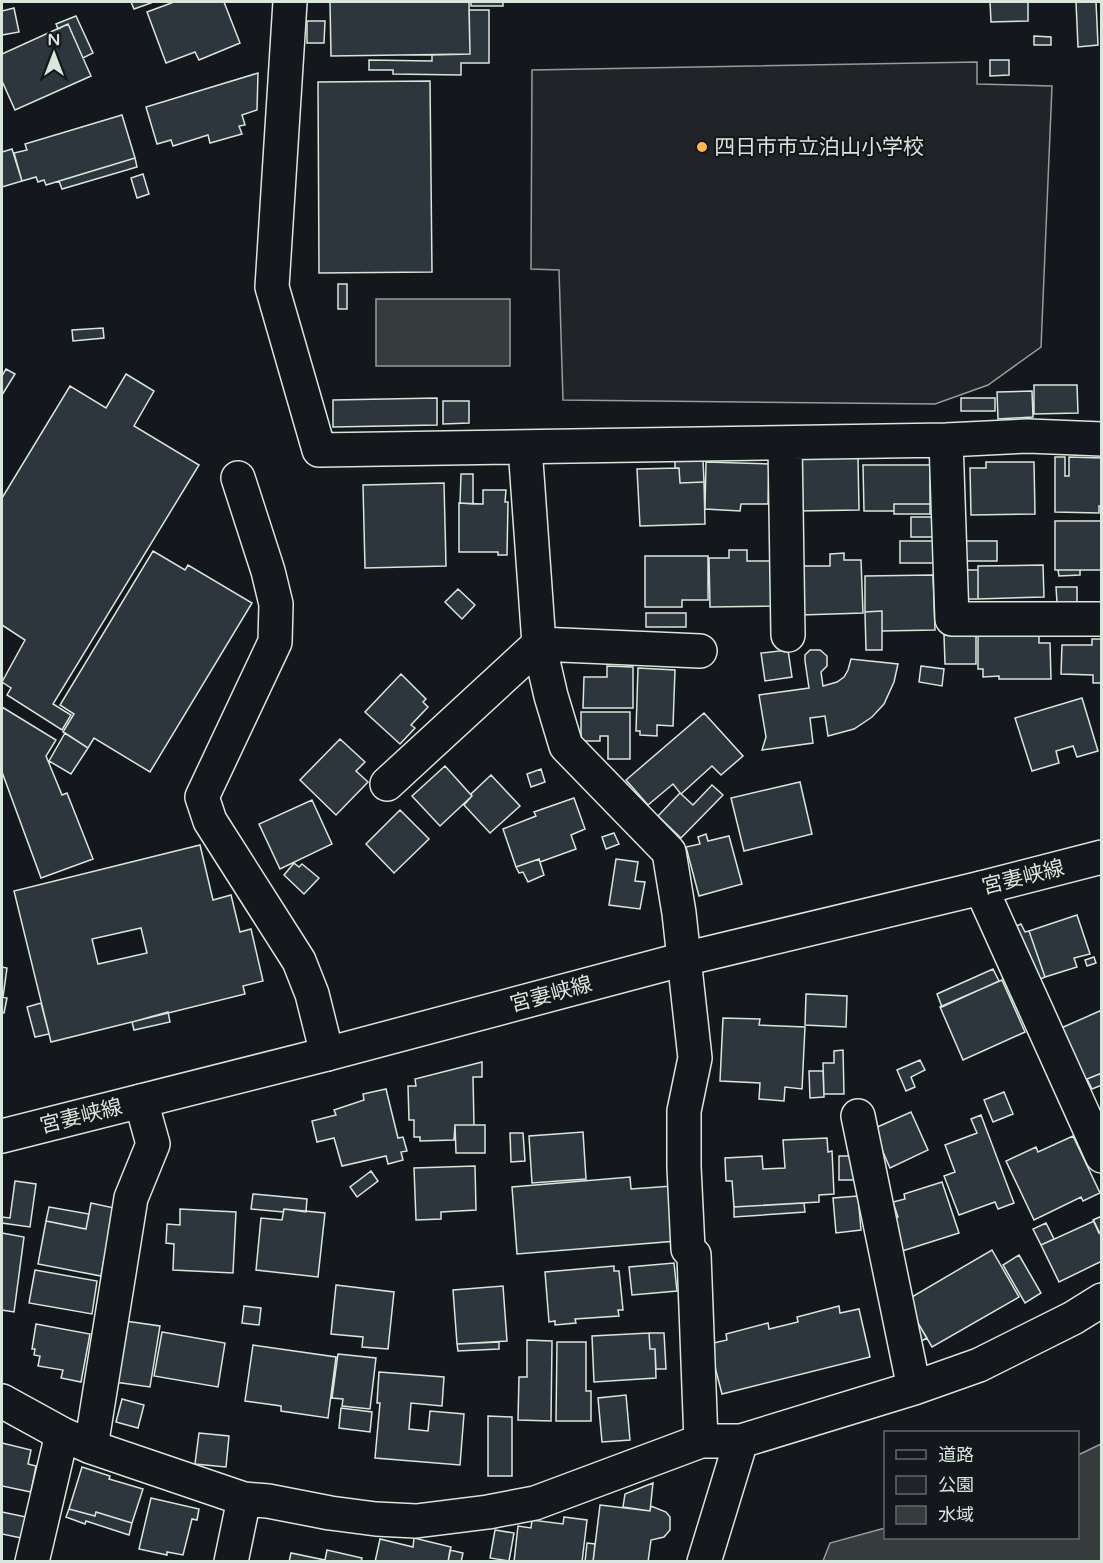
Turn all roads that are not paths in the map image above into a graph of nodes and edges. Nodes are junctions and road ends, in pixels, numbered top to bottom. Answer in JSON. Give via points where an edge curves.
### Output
{"nodes":[{"id":1,"x":290,"y":2,"type":"edge"},
{"id":2,"x":1101,"y":439,"type":"edge"},
{"id":3,"x":946,"y":440,"type":"junction"},
{"id":4,"x":784,"y":443,"type":"junction"},
{"id":5,"x":525,"y":447,"type":"junction"},
{"id":6,"x":238,"y":478,"type":"dead end"},
{"id":7,"x":1101,"y":619,"type":"edge"},
{"id":8,"x":788,"y":635,"type":"dead end"},
{"id":9,"x":539,"y":644,"type":"junction"},
{"id":10,"x":700,"y":651,"type":"dead end"},
{"id":11,"x":387,"y":784,"type":"dead end"},
{"id":12,"x":1101,"y":857,"type":"edge"},
{"id":13,"x":981,"y":888,"type":"junction"},
{"id":14,"x":684,"y":959,"type":"junction"},
{"id":15,"x":327,"y":1054,"type":"junction"},
{"id":16,"x":141,"y":1101,"type":"junction"},
{"id":17,"x":858,"y":1116,"type":"dead end"},
{"id":18,"x":2,"y":1136,"type":"edge"},
{"id":19,"x":1101,"y":1156,"type":"edge"},
{"id":20,"x":1101,"y":1300,"type":"edge"},
{"id":21,"x":914,"y":1388,"type":"junction"},
{"id":22,"x":2,"y":1401,"type":"edge"},
{"id":23,"x":76,"y":1440,"type":"junction"},
{"id":24,"x":701,"y":1441,"type":"junction"},
{"id":25,"x":741,"y":1441,"type":"junction"},
{"id":26,"x":244,"y":1499,"type":"junction"},
{"id":27,"x":32,"y":1562,"type":"edge"},
{"id":28,"x":231,"y":1562,"type":"edge"},
{"id":29,"x":704,"y":1562,"type":"edge"}],
"edges":[{"from":1,"to":5,"type":"street","via":[[272,287],[319,450]]},
{"from":2,"to":3,"type":"street","via":[[1028,436]]},
{"from":3,"to":4,"type":"street"},
{"from":3,"to":7,"type":"street","via":[[952,619]]},
{"from":4,"to":5,"type":"street"},
{"from":4,"to":8,"type":"street"},
{"from":5,"to":9,"type":"street"},
{"from":6,"to":15,"type":"street","via":[[276,604],[275,642],[202,796],[210,821],[299,961]]},
{"from":9,"to":10,"type":"street"},
{"from":9,"to":11,"type":"street"},
{"from":9,"to":14,"type":"street","via":[[566,746],[669,852]]},
{"from":12,"to":13,"type":"street","name":"宮妻峡線"},
{"from":13,"to":14,"type":"street","name":"宮妻峡線"},
{"from":13,"to":19,"type":"street"},
{"from":14,"to":15,"type":"street","name":"宮妻峡線"},
{"from":14,"to":24,"type":"street","via":[[695,1058],[684,1111],[684,1167],[688,1249],[694,1255]]},
{"from":15,"to":16,"type":"street","name":"宮妻峡線"},
{"from":16,"to":18,"type":"street","name":"宮妻峡線"},
{"from":16,"to":23,"type":"street","via":[[153,1144],[131,1198]]},
{"from":17,"to":21,"type":"street"},
{"from":20,"to":21,"type":"street","via":[[979,1365]]},
{"from":21,"to":25,"type":"street"},
{"from":22,"to":23,"type":"street"},
{"from":23,"to":26,"type":"street"},
{"from":23,"to":27,"type":"street"},
{"from":24,"to":25,"type":"street"},
{"from":24,"to":26,"type":"street","via":[[535,1503],[488,1512],[416,1521],[376,1519]]},
{"from":25,"to":29,"type":"street"},
{"from":26,"to":28,"type":"street"}]}
